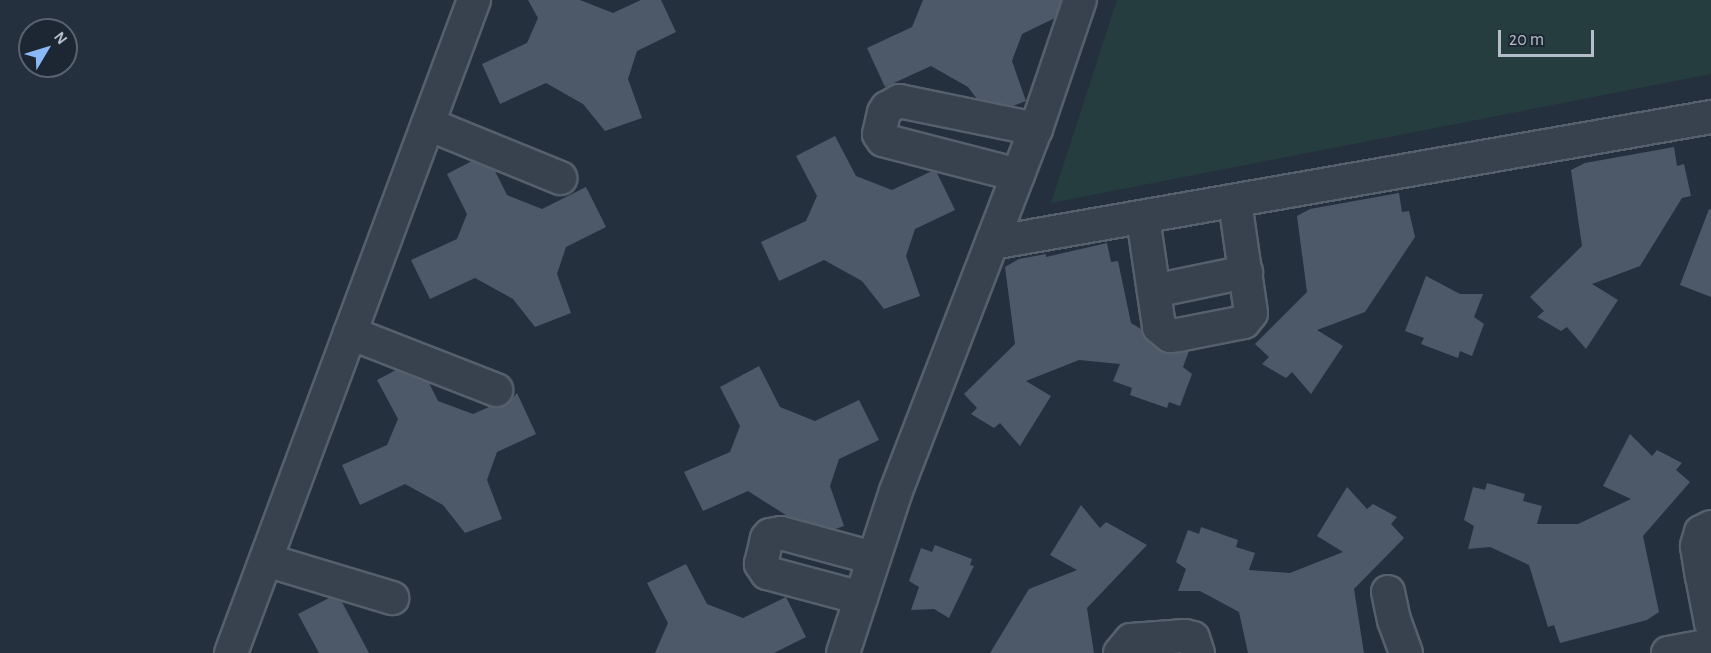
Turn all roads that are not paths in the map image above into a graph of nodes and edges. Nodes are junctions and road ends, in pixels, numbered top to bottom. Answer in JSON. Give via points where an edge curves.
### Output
{"nodes":[{"id":1,"x":474,"y":0,"type":"edge"},
{"id":2,"x":1080,"y":0,"type":"edge"},
{"id":3,"x":1711,"y":119,"type":"edge"},
{"id":4,"x":428,"y":124,"type":"junction"},
{"id":5,"x":1036,"y":129,"type":"junction"},
{"id":6,"x":1018,"y":175,"type":"junction"},
{"id":7,"x":560,"y":178,"type":"dead end"},
{"id":8,"x":1235,"y":202,"type":"junction"},
{"id":9,"x":1143,"y":218,"type":"junction"},
{"id":10,"x":992,"y":243,"type":"junction"},
{"id":11,"x":1246,"y":272,"type":"junction"},
{"id":12,"x":1154,"y":291,"type":"junction"},
{"id":13,"x":350,"y":333,"type":"junction"},
{"id":14,"x":496,"y":390,"type":"dead end"},
{"id":15,"x":1711,"y":527,"type":"edge"},
{"id":16,"x":873,"y":558,"type":"junction"},
{"id":17,"x":266,"y":560,"type":"junction"},
{"id":18,"x":1707,"y":575,"type":"edge"},
{"id":19,"x":1388,"y":592,"type":"dead end"},
{"id":20,"x":392,"y":598,"type":"dead end"},
{"id":21,"x":861,"y":598,"type":"junction"},
{"id":22,"x":1711,"y":623,"type":"edge"},
{"id":23,"x":1711,"y":645,"type":"edge"},
{"id":24,"x":231,"y":653,"type":"edge"},
{"id":25,"x":843,"y":653,"type":"edge"},
{"id":26,"x":1120,"y":653,"type":"edge"},
{"id":27,"x":1198,"y":653,"type":"edge"},
{"id":28,"x":1406,"y":653,"type":"edge"},
{"id":29,"x":1668,"y":653,"type":"edge"}],
"edges":[{"from":1,"to":4,"type":"street"},
{"from":2,"to":5,"type":"street"},
{"from":3,"to":8,"type":"street"},
{"from":4,"to":7,"type":"street"},
{"from":4,"to":13,"type":"street"},
{"from":5,"to":6,"type":"street"},
{"from":5,"to":6,"type":"street","via":[[899,101],[884,113],[879,134],[883,140]]},
{"from":6,"to":10,"type":"street"},
{"from":8,"to":9,"type":"street"},
{"from":8,"to":11,"type":"street"},
{"from":9,"to":10,"type":"street"},
{"from":9,"to":12,"type":"street"},
{"from":10,"to":16,"type":"street"},
{"from":11,"to":12,"type":"street"},
{"from":11,"to":12,"type":"street","via":[[1251,313],[1244,322],[1170,336],[1159,327]]},
{"from":13,"to":14,"type":"street"},
{"from":13,"to":17,"type":"street"},
{"from":15,"to":18,"type":"street","via":[[1698,538]]},
{"from":16,"to":21,"type":"street"},
{"from":16,"to":21,"type":"street","via":[[781,533],[767,539],[761,564],[767,573]]},
{"from":17,"to":20,"type":"street"},
{"from":17,"to":24,"type":"street"},
{"from":18,"to":22,"type":"street"},
{"from":19,"to":28,"type":"street"},
{"from":21,"to":25,"type":"street"},
{"from":23,"to":29,"type":"street"},
{"from":26,"to":27,"type":"street","via":[[1131,640],[1185,636],[1193,638]]}]}
